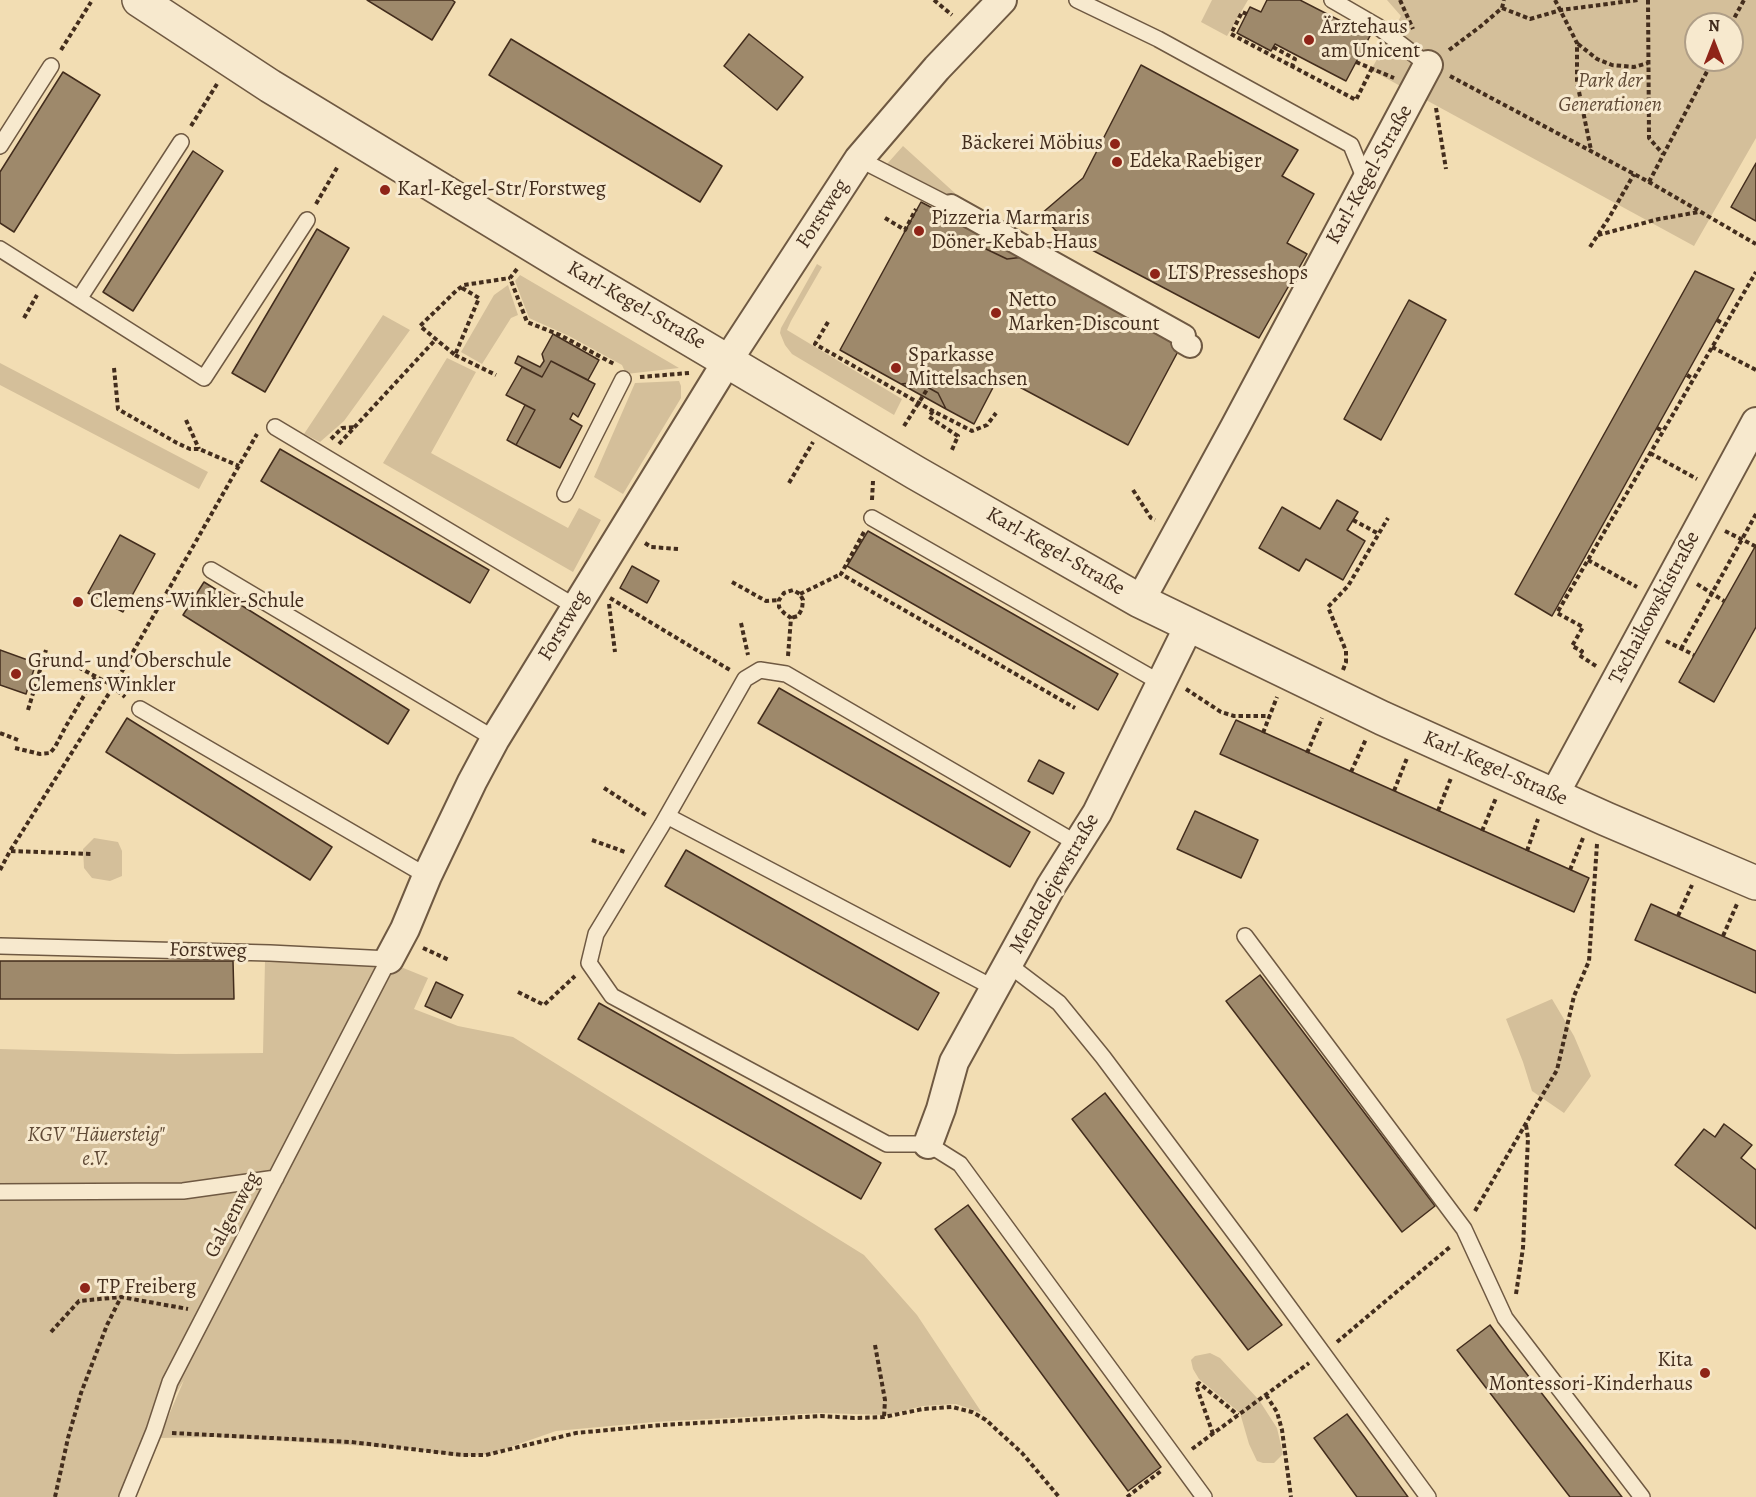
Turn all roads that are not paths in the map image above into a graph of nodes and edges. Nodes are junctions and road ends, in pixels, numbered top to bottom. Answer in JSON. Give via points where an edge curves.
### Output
{"nodes":[{"id":1,"x":139,"y":0,"type":"edge"},
{"id":2,"x":1002,"y":0,"type":"edge"},
{"id":3,"x":1077,"y":0,"type":"edge"},
{"id":4,"x":1332,"y":0,"type":"edge"},
{"id":5,"x":1428,"y":64,"type":"joint"},
{"id":6,"x":51,"y":66,"type":"road end"},
{"id":7,"x":181,"y":142,"type":"road end"},
{"id":8,"x":0,"y":146,"type":"edge"},
{"id":9,"x":859,"y":159,"type":"junction"},
{"id":10,"x":1366,"y":182,"type":"junction"},
{"id":11,"x":951,"y":206,"type":"joint"},
{"id":12,"x":307,"y":220,"type":"road end"},
{"id":13,"x":0,"y":249,"type":"edge"},
{"id":14,"x":80,"y":299,"type":"junction"},
{"id":15,"x":1190,"y":346,"type":"dead end"},
{"id":16,"x":729,"y":360,"type":"junction"},
{"id":17,"x":623,"y":379,"type":"road end"},
{"id":18,"x":1756,"y":422,"type":"edge"},
{"id":19,"x":275,"y":427,"type":"road end"},
{"id":20,"x":566,"y":494,"type":"dead end"},
{"id":21,"x":872,"y":518,"type":"road end"},
{"id":22,"x":211,"y":570,"type":"dead end"},
{"id":23,"x":582,"y":596,"type":"junction"},
{"id":24,"x":1140,"y":601,"type":"junction"},
{"id":25,"x":1189,"y":626,"type":"junction"},
{"id":26,"x":1163,"y":680,"type":"junction"},
{"id":27,"x":140,"y":709,"type":"dead end"},
{"id":28,"x":495,"y":739,"type":"junction"},
{"id":29,"x":1547,"y":805,"type":"junction"},
{"id":30,"x":664,"y":821,"type":"junction"},
{"id":31,"x":1078,"y":844,"type":"junction"},
{"id":32,"x":427,"y":876,"type":"junction"},
{"id":33,"x":1747,"y":892,"type":"edge"},
{"id":34,"x":1245,"y":936,"type":"dead end"},
{"id":35,"x":0,"y":946,"type":"edge"},
{"id":36,"x":389,"y":959,"type":"junction"},
{"id":37,"x":1002,"y":976,"type":"junction"},
{"id":38,"x":927,"y":1144,"type":"junction"},
{"id":39,"x":276,"y":1178,"type":"junction"},
{"id":40,"x":0,"y":1191,"type":"edge"},
{"id":41,"x":127,"y":1497,"type":"edge"},
{"id":42,"x":1204,"y":1497,"type":"edge"},
{"id":43,"x":1428,"y":1497,"type":"edge"},
{"id":44,"x":1642,"y":1497,"type":"edge"}],
"edges":[{"from":1,"to":16,"type":"street","name":"Karl-Kegel-Straße","via":[[390,160]]},
{"from":2,"to":9,"type":"street","name":"Forstweg"},
{"from":3,"to":10,"type":"lane","via":[[1158,39],[1351,145]]},
{"from":4,"to":5,"type":"lane","via":[[1377,26]]},
{"from":5,"to":10,"type":"street","name":"Karl-Kegel-Straße"},
{"from":6,"to":8,"type":"lane"},
{"from":7,"to":14,"type":"lane"},
{"from":9,"to":11,"type":"lane"},
{"from":9,"to":16,"type":"street","name":"Forstweg"},
{"from":10,"to":24,"type":"street","name":"Karl-Kegel-Straße"},
{"from":11,"to":15,"type":"street","via":[[1184,336],[1183,342]]},
{"from":12,"to":14,"type":"lane","via":[[204,378]]},
{"from":13,"to":14,"type":"lane"},
{"from":16,"to":23,"type":"street","name":"Forstweg"},
{"from":16,"to":24,"type":"street","name":"Karl-Kegel-Straße"},
{"from":17,"to":20,"type":"lane"},
{"from":18,"to":29,"type":"street","name":"Tschaikowskistraße"},
{"from":19,"to":23,"type":"lane"},
{"from":21,"to":26,"type":"lane"},
{"from":22,"to":28,"type":"lane"},
{"from":23,"to":28,"type":"street","name":"Forstweg"},
{"from":24,"to":25,"type":"street","name":"Karl-Kegel-Straße"},
{"from":25,"to":26,"type":"street","name":"Mendelejewstraße"},
{"from":25,"to":29,"type":"street","name":"Karl-Kegel-Straße","via":[[1382,718]]},
{"from":26,"to":31,"type":"street","name":"Mendelejewstraße"},
{"from":27,"to":32,"type":"lane"},
{"from":28,"to":32,"type":"street","name":"Forstweg"},
{"from":29,"to":33,"type":"street","name":"Karl-Kegel-Straße"},
{"from":30,"to":31,"type":"lane","via":[[749,677],[760,670],[786,674]]},
{"from":30,"to":37,"type":"lane"},
{"from":30,"to":38,"type":"lane","via":[[596,934],[589,963],[612,996],[887,1144]]},
{"from":31,"to":37,"type":"street","name":"Mendelejewstraße"},
{"from":32,"to":36,"type":"street","name":"Forstweg"},
{"from":34,"to":44,"type":"lane","via":[[1464,1229],[1510,1324]]},
{"from":35,"to":36,"type":"lane","name":"Forstweg"},
{"from":36,"to":39,"type":"lane","name":"Galgenweg"},
{"from":37,"to":38,"type":"street","name":"Mendelejewstraße","via":[[954,1062]]},
{"from":37,"to":43,"type":"lane","via":[[1059,1003]]},
{"from":38,"to":42,"type":"lane","via":[[960,1164]]},
{"from":39,"to":40,"type":"lane","via":[[183,1191]]},
{"from":39,"to":41,"type":"lane","name":"Galgenweg","via":[[170,1382]]}]}
